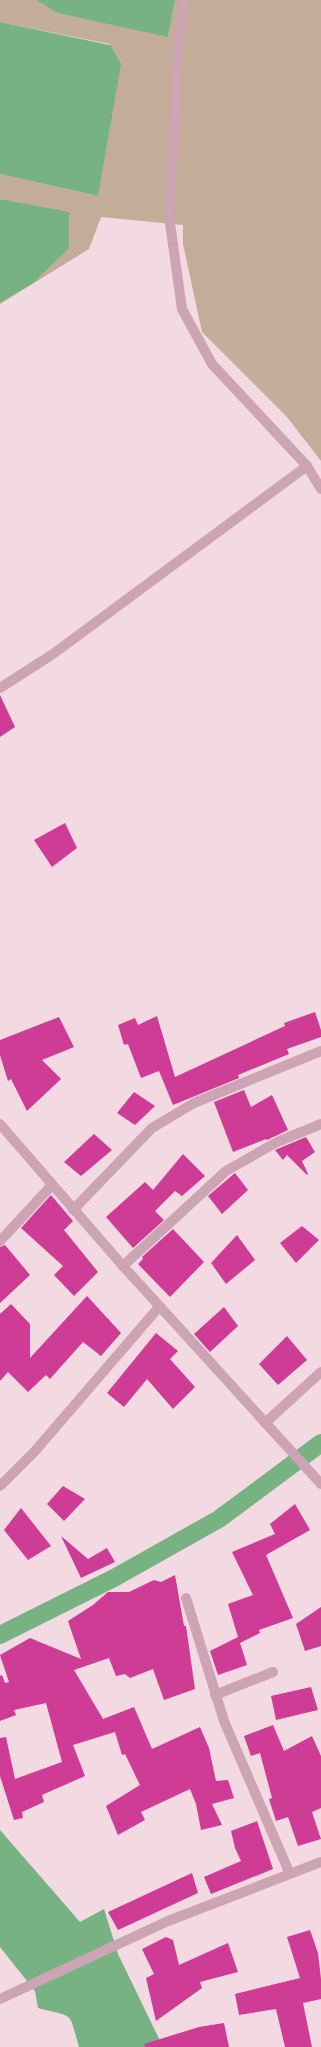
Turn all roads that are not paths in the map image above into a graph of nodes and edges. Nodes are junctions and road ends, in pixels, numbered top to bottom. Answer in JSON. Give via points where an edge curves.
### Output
{"nodes":[{"id":1,"x":184,"y":0,"type":"edge"},
{"id":2,"x":307,"y":466,"type":"junction"},
{"id":3,"x":321,"y":489,"type":"edge"},
{"id":4,"x":0,"y":688,"type":"edge"},
{"id":5,"x":321,"y":1051,"type":"edge"},
{"id":6,"x":0,"y":1124,"type":"edge"},
{"id":7,"x":321,"y":1124,"type":"edge"},
{"id":8,"x":52,"y":1185,"type":"junction"},
{"id":9,"x":73,"y":1210,"type":"junction"},
{"id":10,"x":0,"y":1241,"type":"edge"},
{"id":11,"x":123,"y":1266,"type":"junction"},
{"id":12,"x":159,"y":1306,"type":"junction"},
{"id":13,"x":321,"y":1372,"type":"edge"},
{"id":14,"x":266,"y":1425,"type":"junction"},
{"id":15,"x":321,"y":1484,"type":"edge"},
{"id":16,"x":0,"y":1486,"type":"edge"},
{"id":17,"x":186,"y":1598,"type":"dead end"},
{"id":18,"x":273,"y":1672,"type":"dead end"},
{"id":19,"x":215,"y":1695,"type":"junction"},
{"id":20,"x":321,"y":1862,"type":"edge"},
{"id":21,"x":290,"y":1874,"type":"junction"},
{"id":22,"x":0,"y":1999,"type":"edge"}],
"edges":[{"from":1,"to":2,"type":"street","via":[[179,37],[169,216],[182,309],[212,364]]},
{"from":2,"to":3,"type":"street"},
{"from":2,"to":4,"type":"street","via":[[52,654]]},
{"from":5,"to":9,"type":"street","via":[[194,1103],[152,1128]]},
{"from":6,"to":8,"type":"street"},
{"from":7,"to":11,"type":"street","via":[[277,1142],[226,1171]]},
{"from":8,"to":9,"type":"street"},
{"from":8,"to":10,"type":"street"},
{"from":9,"to":11,"type":"street"},
{"from":11,"to":12,"type":"street"},
{"from":12,"to":14,"type":"street"},
{"from":12,"to":16,"type":"street","via":[[35,1451]]},
{"from":13,"to":14,"type":"street"},
{"from":14,"to":15,"type":"street"},
{"from":17,"to":19,"type":"street"},
{"from":18,"to":19,"type":"street"},
{"from":19,"to":21,"type":"street"},
{"from":20,"to":21,"type":"street"},
{"from":21,"to":22,"type":"street","via":[[168,1921]]}]}
